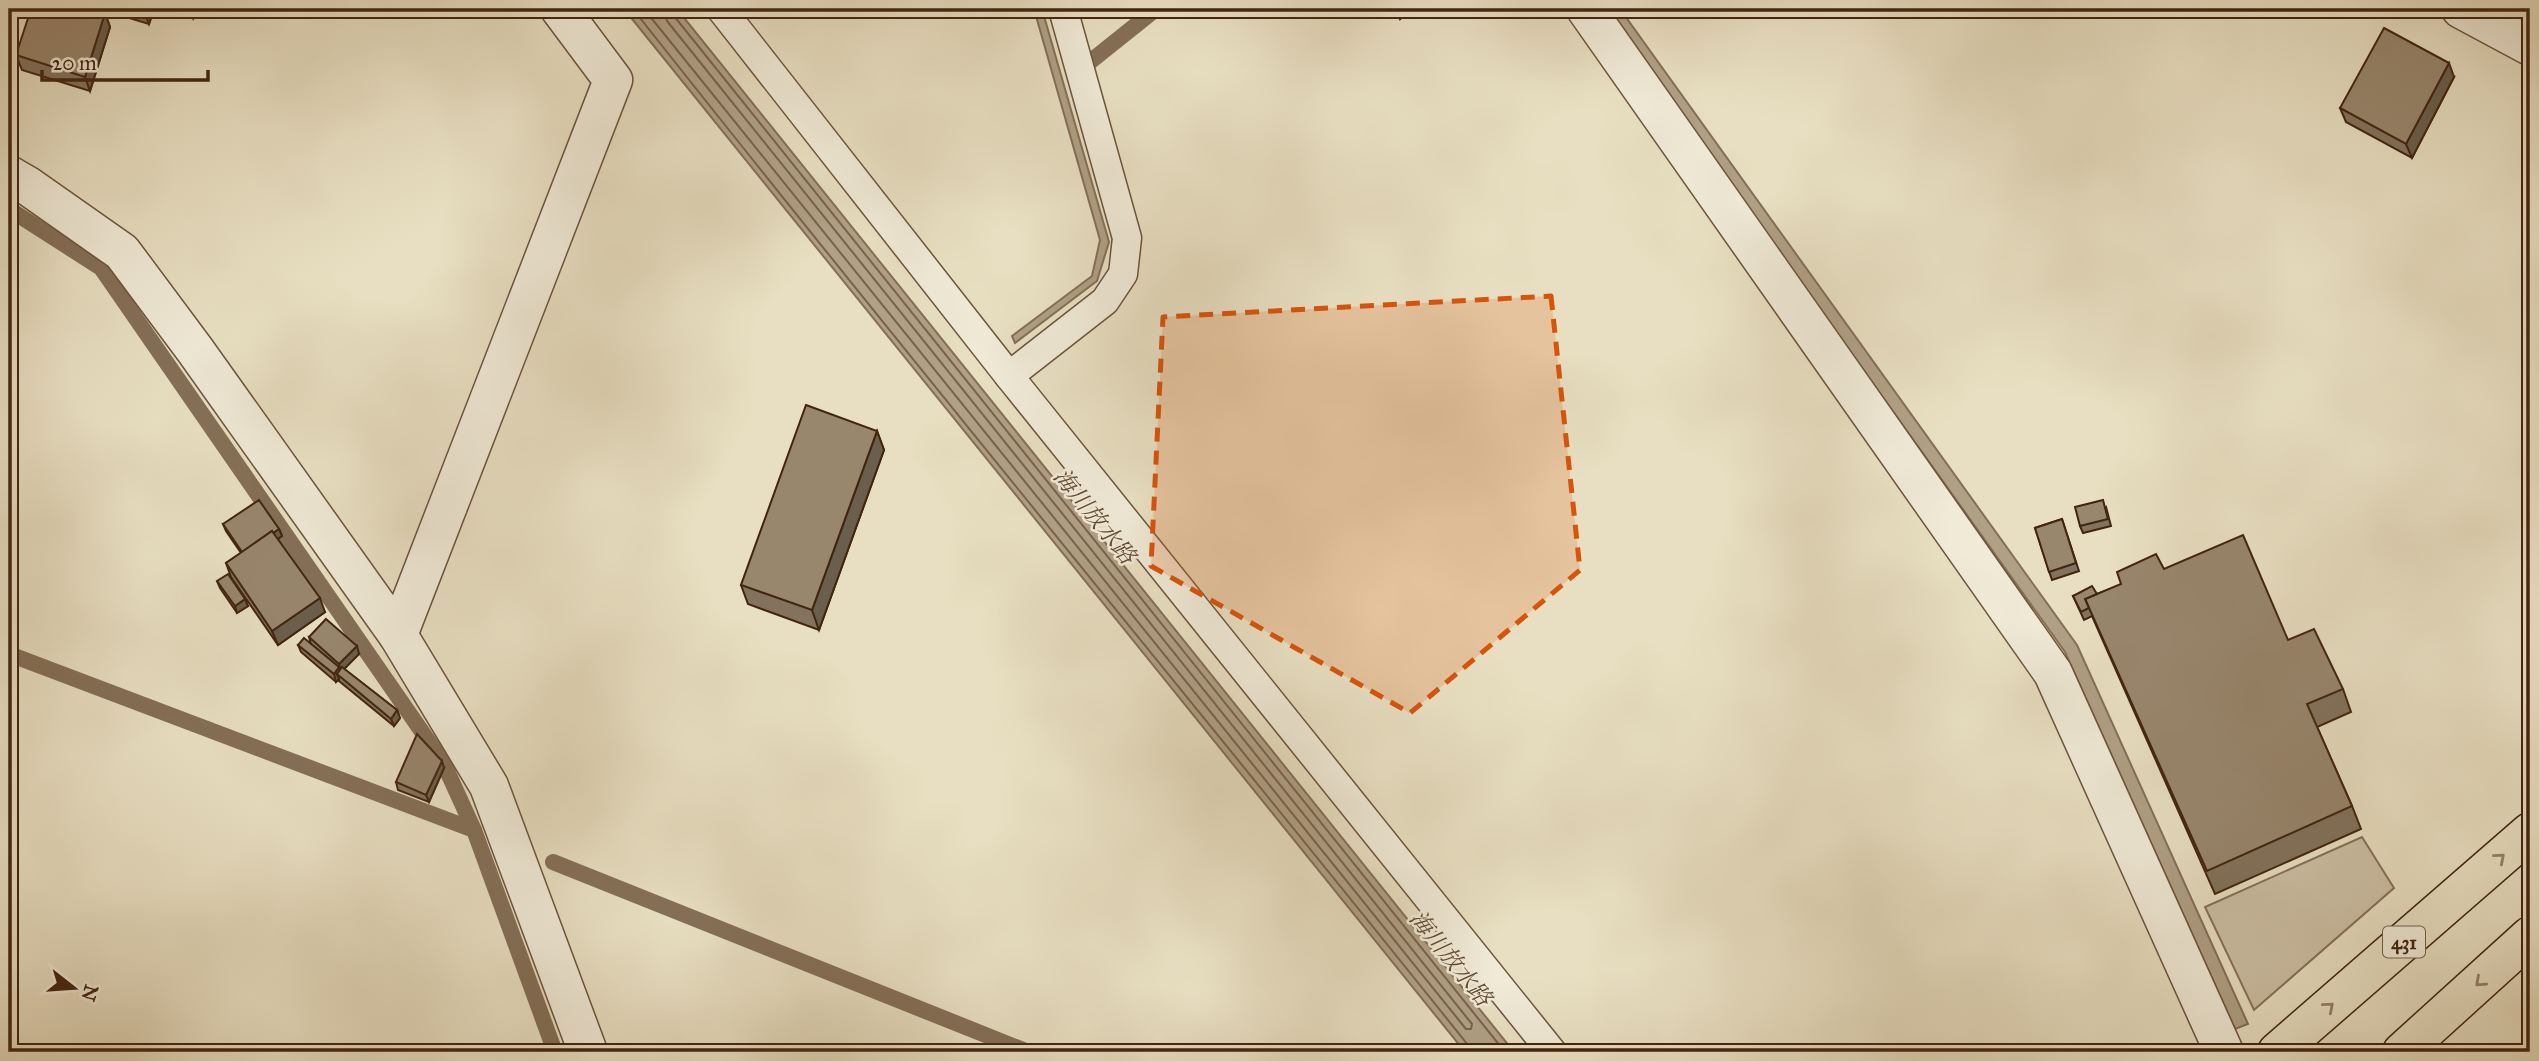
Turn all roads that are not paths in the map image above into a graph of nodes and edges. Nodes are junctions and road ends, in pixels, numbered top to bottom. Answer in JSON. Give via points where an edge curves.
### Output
{"nodes":[{"id":1,"x":560,"y":9,"type":"edge"},
{"id":2,"x":720,"y":9,"type":"edge"},
{"id":3,"x":1063,"y":9,"type":"edge"},
{"id":4,"x":1586,"y":9,"type":"edge"},
{"id":5,"x":2461,"y":9,"type":"edge"},
{"id":6,"x":2530,"y":46,"type":"edge"},
{"id":7,"x":9,"y":175,"type":"edge"},
{"id":8,"x":1009,"y":376,"type":"junction"},
{"id":9,"x":398,"y":635,"type":"junction"},
{"id":10,"x":2530,"y":832,"type":"edge"},
{"id":11,"x":2530,"y":936,"type":"edge"},
{"id":12,"x":2414,"y":1048,"type":"edge"},
{"id":13,"x":589,"y":1052,"type":"edge"},
{"id":14,"x":1552,"y":1052,"type":"edge"},
{"id":15,"x":2224,"y":1052,"type":"edge"},
{"id":16,"x":2277,"y":1052,"type":"edge"}],
"edges":[{"from":1,"to":9,"type":"street","via":[[613,80]]},
{"from":2,"to":8,"type":"lane"},
{"from":3,"to":8,"type":"lane","via":[[1127,238],[1124,274],[1105,301]]},
{"from":4,"to":15,"type":"street","via":[[2053,673]]},
{"from":5,"to":6,"type":"street"},
{"from":7,"to":9,"type":"street","via":[[122,252]]},
{"from":8,"to":14,"type":"lane"},
{"from":9,"to":13,"type":"street","via":[[489,786]]},
{"from":16,"to":10,"type":"highway","number":"431","one_way":true},
{"from":11,"to":12,"type":"highway","one_way":true}]}
